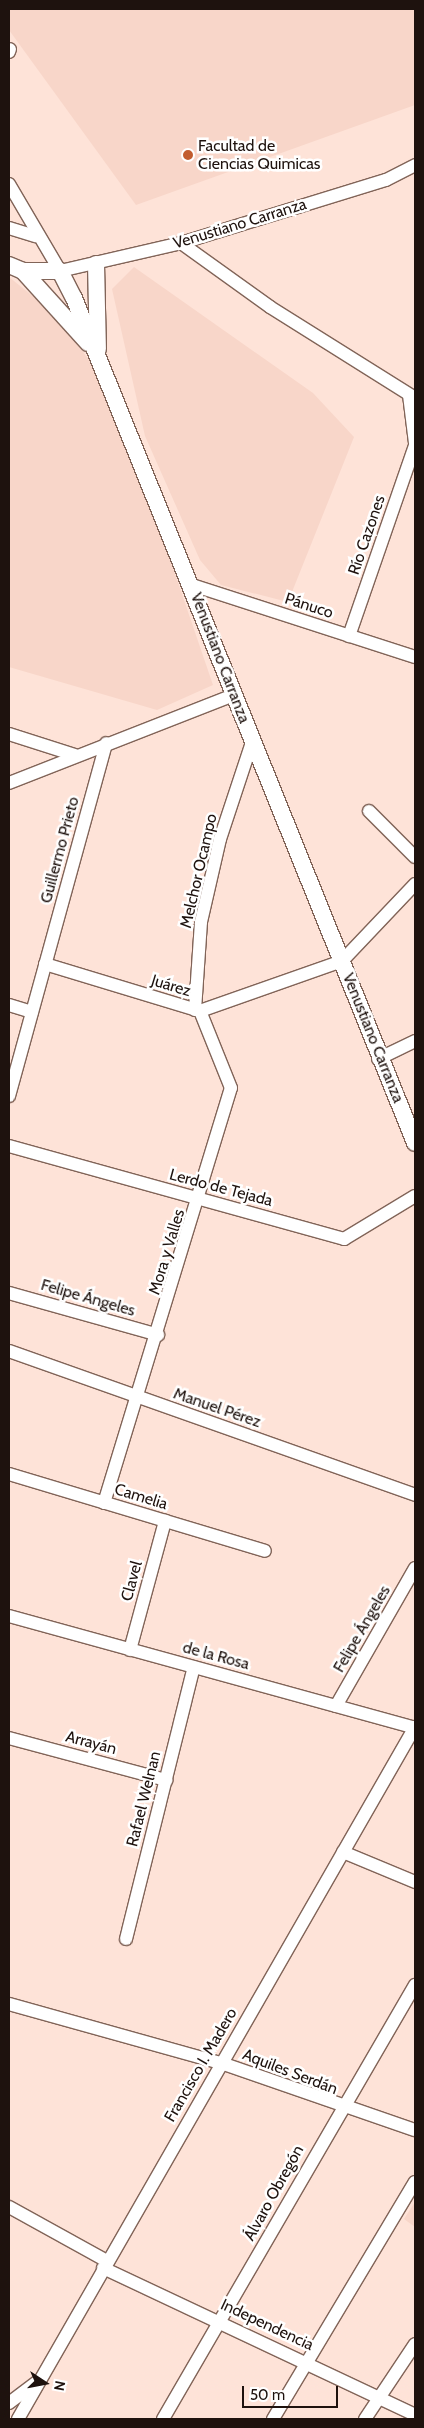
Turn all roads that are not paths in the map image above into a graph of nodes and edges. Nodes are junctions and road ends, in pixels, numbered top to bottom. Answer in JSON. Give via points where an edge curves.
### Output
{"nodes":[{"id":1,"x":415,"y":165,"type":"edge"},
{"id":2,"x":9,"y":184,"type":"edge"},
{"id":3,"x":9,"y":228,"type":"edge"},
{"id":4,"x":36,"y":236,"type":"junction"},
{"id":5,"x":181,"y":242,"type":"junction"},
{"id":6,"x":96,"y":264,"type":"junction"},
{"id":7,"x":16,"y":268,"type":"edge"},
{"id":8,"x":60,"y":270,"type":"junction"},
{"id":9,"x":98,"y":354,"type":"junction"},
{"id":10,"x":412,"y":397,"type":"edge"},
{"id":11,"x":415,"y":444,"type":"edge"},
{"id":12,"x":192,"y":586,"type":"junction"},
{"id":13,"x":349,"y":636,"type":"junction"},
{"id":14,"x":415,"y":657,"type":"edge"},
{"id":15,"x":233,"y":696,"type":"junction"},
{"id":16,"x":9,"y":734,"type":"edge"},
{"id":17,"x":252,"y":742,"type":"junction"},
{"id":18,"x":106,"y":743,"type":"junction"},
{"id":19,"x":75,"y":755,"type":"junction"},
{"id":20,"x":9,"y":783,"type":"edge"},
{"id":21,"x":369,"y":811,"type":"dead end"},
{"id":22,"x":415,"y":857,"type":"edge"},
{"id":23,"x":415,"y":884,"type":"edge"},
{"id":24,"x":342,"y":961,"type":"junction"},
{"id":25,"x":45,"y":964,"type":"junction"},
{"id":26,"x":9,"y":1005,"type":"edge"},
{"id":27,"x":198,"y":1011,"type":"junction"},
{"id":28,"x":32,"y":1012,"type":"junction"},
{"id":29,"x":415,"y":1041,"type":"edge"},
{"id":30,"x":378,"y":1059,"type":"junction"},
{"id":31,"x":9,"y":1096,"type":"edge"},
{"id":32,"x":415,"y":1143,"type":"edge"},
{"id":33,"x":9,"y":1146,"type":"edge"},
{"id":34,"x":415,"y":1196,"type":"edge"},
{"id":35,"x":200,"y":1200,"type":"junction"},
{"id":36,"x":9,"y":1293,"type":"edge"},
{"id":37,"x":158,"y":1335,"type":"junction"},
{"id":38,"x":9,"y":1351,"type":"edge"},
{"id":39,"x":138,"y":1398,"type":"junction"},
{"id":40,"x":9,"y":1474,"type":"edge"},
{"id":41,"x":415,"y":1495,"type":"edge"},
{"id":42,"x":104,"y":1503,"type":"junction"},
{"id":43,"x":164,"y":1521,"type":"junction"},
{"id":44,"x":265,"y":1551,"type":"dead end"},
{"id":45,"x":415,"y":1568,"type":"edge"},
{"id":46,"x":9,"y":1616,"type":"edge"},
{"id":47,"x":130,"y":1650,"type":"junction"},
{"id":48,"x":194,"y":1667,"type":"junction"},
{"id":49,"x":336,"y":1706,"type":"junction"},
{"id":50,"x":415,"y":1728,"type":"edge"},
{"id":51,"x":9,"y":1738,"type":"edge"},
{"id":52,"x":166,"y":1780,"type":"junction"},
{"id":53,"x":343,"y":1852,"type":"junction"},
{"id":54,"x":415,"y":1882,"type":"edge"},
{"id":55,"x":126,"y":1939,"type":"dead end"},
{"id":56,"x":415,"y":1985,"type":"edge"},
{"id":57,"x":9,"y":2004,"type":"edge"},
{"id":58,"x":221,"y":2063,"type":"junction"},
{"id":59,"x":341,"y":2108,"type":"junction"},
{"id":60,"x":415,"y":2130,"type":"edge"},
{"id":61,"x":415,"y":2182,"type":"edge"},
{"id":62,"x":9,"y":2208,"type":"edge"},
{"id":63,"x":105,"y":2265,"type":"junction"},
{"id":64,"x":221,"y":2320,"type":"junction"},
{"id":65,"x":415,"y":2344,"type":"edge"},
{"id":66,"x":305,"y":2360,"type":"junction"},
{"id":67,"x":38,"y":2382,"type":"junction"},
{"id":68,"x":380,"y":2396,"type":"junction"},
{"id":69,"x":9,"y":2403,"type":"edge"},
{"id":70,"x":415,"y":2415,"type":"edge"},
{"id":71,"x":18,"y":2419,"type":"edge"},
{"id":72,"x":163,"y":2419,"type":"edge"},
{"id":73,"x":273,"y":2419,"type":"edge"},
{"id":74,"x":365,"y":2419,"type":"edge"}],
"edges":[{"from":1,"to":5,"type":"street","name":"Venustiano Carranza","via":[[386,180]]},
{"from":2,"to":4,"type":"street"},
{"from":3,"to":4,"type":"street"},
{"from":4,"to":8,"type":"street"},
{"from":5,"to":6,"type":"street","name":"Venustiano Carranza"},
{"from":5,"to":10,"type":"street","via":[[270,307]]},
{"from":6,"to":8,"type":"street","name":"Venustiano Carranza"},
{"from":6,"to":9,"type":"main road"},
{"from":7,"to":8,"type":"main road","name":"Venustiano Carranza"},
{"from":7,"to":9,"type":"main road","name":"Venustiano Carranza"},
{"from":8,"to":9,"type":"main road","name":"Venustiano Carranza"},
{"from":9,"to":12,"type":"main road","name":"Venustiano Carranza"},
{"from":10,"to":11,"type":"street","name":"Río Cazones"},
{"from":11,"to":13,"type":"street","name":"Río Cazones"},
{"from":12,"to":13,"type":"street","name":"Pánuco"},
{"from":12,"to":15,"type":"main road","name":"Venustiano Carranza"},
{"from":13,"to":14,"type":"street","name":"Pánuco"},
{"from":15,"to":17,"type":"main road","name":"Venustiano Carranza"},
{"from":15,"to":18,"type":"street"},
{"from":16,"to":19,"type":"street"},
{"from":17,"to":24,"type":"main road","name":"Venustiano Carranza"},
{"from":17,"to":27,"type":"street","name":"Melchor Ocampo","via":[[220,839],[201,922]]},
{"from":18,"to":19,"type":"street"},
{"from":18,"to":25,"type":"street","name":"Guillermo Prieto"},
{"from":19,"to":20,"type":"street"},
{"from":21,"to":22,"type":"street"},
{"from":23,"to":24,"type":"street","name":"Venustiano Carranza"},
{"from":24,"to":27,"type":"street","name":"Juárez"},
{"from":24,"to":30,"type":"main road","name":"Venustiano Carranza"},
{"from":25,"to":27,"type":"street","name":"Juárez"},
{"from":25,"to":28,"type":"street","name":"Guillermo Prieto"},
{"from":26,"to":28,"type":"street"},
{"from":27,"to":35,"type":"street","name":"Mora y Valles","via":[[231,1088]]},
{"from":28,"to":31,"type":"street","name":"Guillermo Prieto"},
{"from":29,"to":30,"type":"street"},
{"from":30,"to":32,"type":"main road","name":"Venustiano Carranza"},
{"from":33,"to":35,"type":"street","name":"Lerdo de Tejada"},
{"from":34,"to":35,"type":"street","name":"Lerdo de Tejada","via":[[344,1239]]},
{"from":35,"to":37,"type":"street","name":"Mora y Valles"},
{"from":36,"to":37,"type":"street","name":"Felipe Ángeles"},
{"from":37,"to":39,"type":"street","name":"Mora y Valles"},
{"from":38,"to":39,"type":"street","name":"Manuel Pérez"},
{"from":39,"to":41,"type":"street","name":"Manuel Pérez"},
{"from":39,"to":42,"type":"street","name":"Mora y Valles"},
{"from":40,"to":42,"type":"street","name":"Camelia"},
{"from":42,"to":43,"type":"street","name":"Camelia"},
{"from":43,"to":44,"type":"street","name":"Camelia"},
{"from":43,"to":47,"type":"street","name":"Clavel"},
{"from":45,"to":49,"type":"street","name":"Felipe Ángeles"},
{"from":46,"to":47,"type":"street","name":"de la Rosa"},
{"from":47,"to":48,"type":"street","name":"de la Rosa"},
{"from":48,"to":49,"type":"street","name":"de la Rosa"},
{"from":48,"to":52,"type":"street","name":"Rafael Welnan"},
{"from":49,"to":50,"type":"street","name":"de la Rosa"},
{"from":50,"to":53,"type":"street","name":"Francisco I. Madero"},
{"from":51,"to":52,"type":"street","name":"Arrayán"},
{"from":52,"to":55,"type":"street","name":"Rafael Welnan"},
{"from":53,"to":54,"type":"street"},
{"from":53,"to":58,"type":"street","name":"Francisco I. Madero"},
{"from":56,"to":59,"type":"street","name":"Álvaro Obregón"},
{"from":57,"to":58,"type":"street","name":"Aquiles Serdán"},
{"from":58,"to":59,"type":"street","name":"Aquiles Serdán"},
{"from":58,"to":63,"type":"street","name":"Francisco I. Madero"},
{"from":59,"to":60,"type":"street","name":"Aquiles Serdán"},
{"from":59,"to":64,"type":"street","name":"Álvaro Obregón"},
{"from":61,"to":66,"type":"street"},
{"from":62,"to":63,"type":"street","name":"Independencia"},
{"from":63,"to":64,"type":"street","name":"Independencia"},
{"from":63,"to":67,"type":"street","name":"Francisco I. Madero"},
{"from":64,"to":66,"type":"street","name":"Independencia"},
{"from":64,"to":72,"type":"street","name":"Álvaro Obregón"},
{"from":65,"to":68,"type":"street"},
{"from":66,"to":68,"type":"street","name":"Independencia"},
{"from":66,"to":73,"type":"street"},
{"from":67,"to":69,"type":"street"},
{"from":67,"to":71,"type":"street","name":"Francisco I. Madero"},
{"from":68,"to":70,"type":"street","name":"Independencia"},
{"from":68,"to":74,"type":"street"}]}
